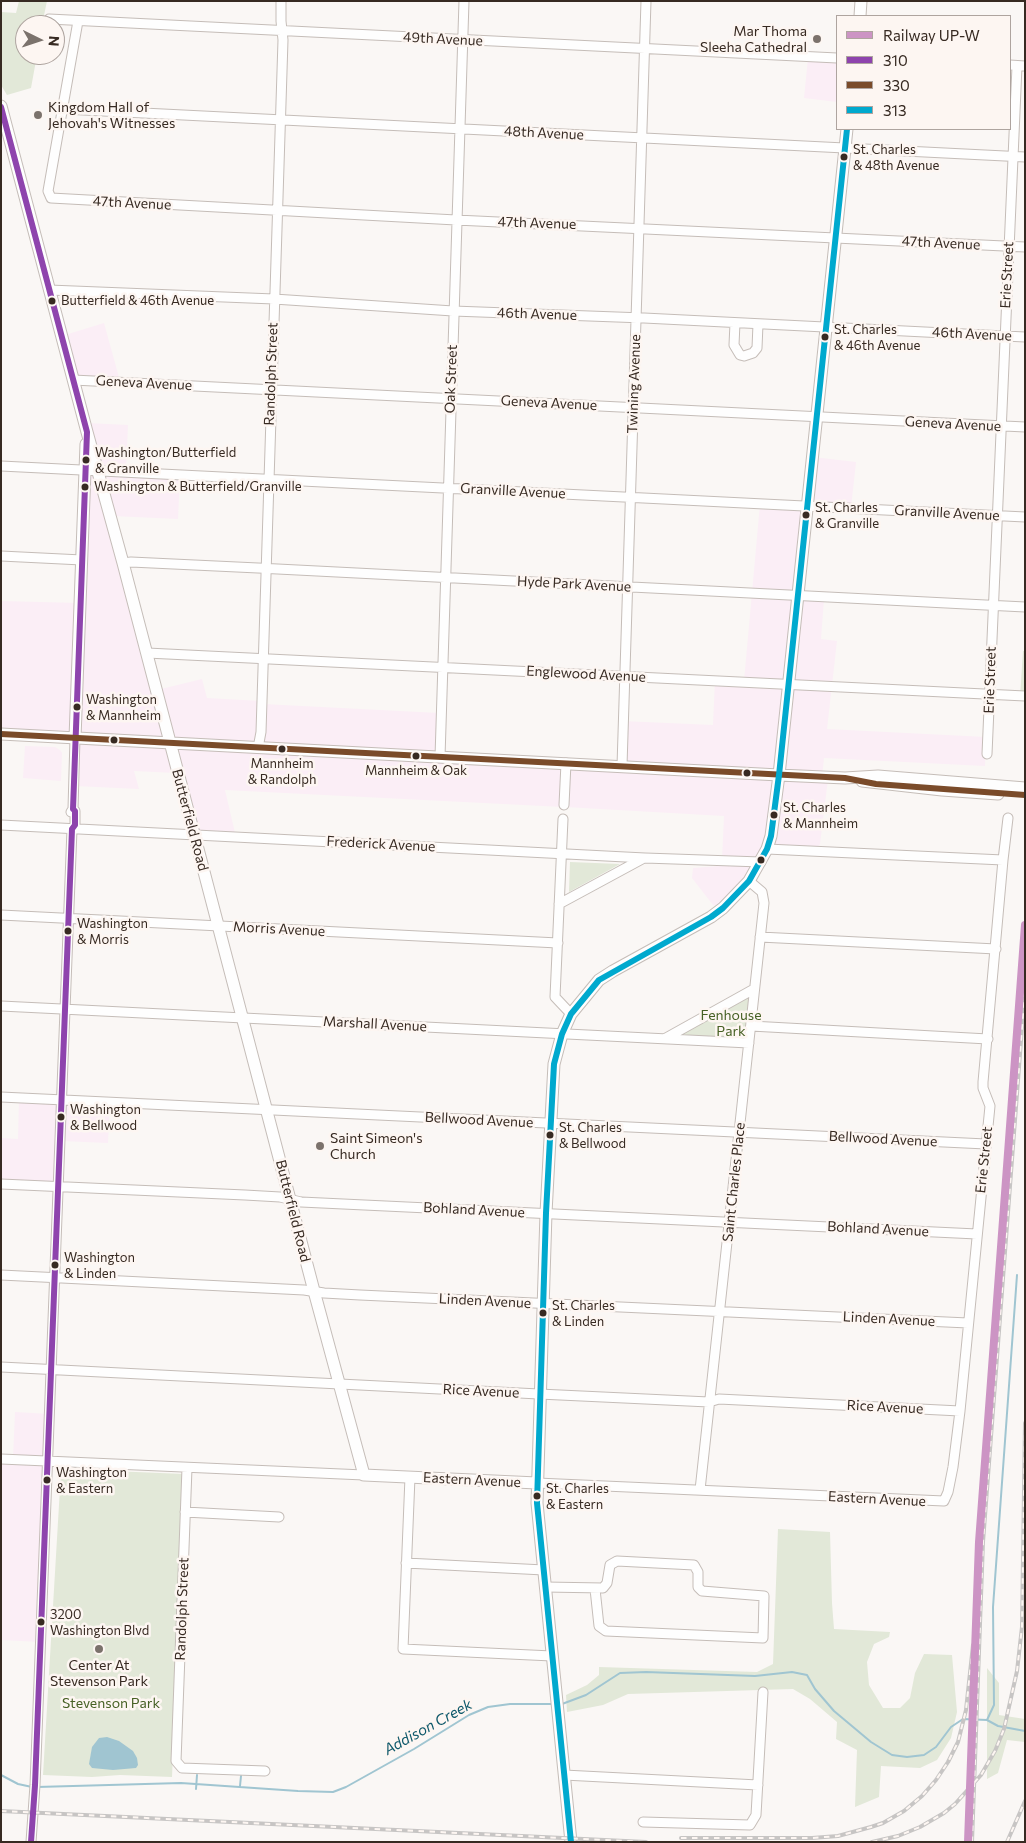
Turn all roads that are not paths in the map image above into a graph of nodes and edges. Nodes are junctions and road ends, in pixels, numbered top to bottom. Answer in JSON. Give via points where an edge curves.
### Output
{"nodes":[{"id":1,"x":281,"y":1,"type":"edge"},
{"id":2,"x":464,"y":1,"type":"edge"},
{"id":3,"x":646,"y":1,"type":"edge"},
{"id":4,"x":861,"y":1,"type":"edge"},
{"id":5,"x":860,"y":15,"type":"edge"},
{"id":6,"x":65,"y":20,"type":"edge"},
{"id":7,"x":78,"y":21,"type":"junction"},
{"id":8,"x":282,"y":30,"type":"junction"},
{"id":9,"x":462,"y":40,"type":"junction"},
{"id":10,"x":645,"y":48,"type":"junction"},
{"id":11,"x":836,"y":58,"type":"edge"},
{"id":12,"x":1017,"y":66,"type":"edge"},
{"id":13,"x":1,"y":106,"type":"edge"},
{"id":14,"x":63,"y":109,"type":"junction"},
{"id":15,"x":280,"y":120,"type":"junction"},
{"id":16,"x":460,"y":129,"type":"junction"},
{"id":17,"x":848,"y":130,"type":"edge"},
{"id":18,"x":642,"y":138,"type":"junction"},
{"id":19,"x":845,"y":149,"type":"junction"},
{"id":20,"x":1012,"y":156,"type":"junction"},
{"id":21,"x":1025,"y":157,"type":"edge"},
{"id":22,"x":277,"y":210,"type":"junction"},
{"id":23,"x":456,"y":220,"type":"junction"},
{"id":24,"x":639,"y":228,"type":"junction"},
{"id":25,"x":836,"y":238,"type":"junction"},
{"id":26,"x":1009,"y":246,"type":"junction"},
{"id":27,"x":1025,"y":247,"type":"edge"},
{"id":28,"x":49,"y":290,"type":"junction"},
{"id":29,"x":274,"y":299,"type":"junction"},
{"id":30,"x":454,"y":311,"type":"junction"},
{"id":31,"x":636,"y":318,"type":"junction"},
{"id":32,"x":735,"y":323,"type":"junction"},
{"id":33,"x":758,"y":324,"type":"junction"},
{"id":34,"x":826,"y":327,"type":"junction"},
{"id":35,"x":1004,"y":336,"type":"junction"},
{"id":36,"x":1025,"y":336,"type":"edge"},
{"id":37,"x":73,"y":380,"type":"junction"},
{"id":38,"x":271,"y":390,"type":"junction"},
{"id":39,"x":451,"y":398,"type":"junction"},
{"id":40,"x":633,"y":408,"type":"junction"},
{"id":41,"x":817,"y":417,"type":"junction"},
{"id":42,"x":1001,"y":426,"type":"junction"},
{"id":43,"x":1025,"y":427,"type":"edge"},
{"id":44,"x":87,"y":432,"type":"junction"},
{"id":45,"x":1,"y":466,"type":"edge"},
{"id":46,"x":85,"y":470,"type":"junction"},
{"id":47,"x":98,"y":471,"type":"junction"},
{"id":48,"x":268,"y":479,"type":"junction"},
{"id":49,"x":449,"y":488,"type":"junction"},
{"id":50,"x":631,"y":497,"type":"junction"},
{"id":51,"x":807,"y":506,"type":"junction"},
{"id":52,"x":997,"y":516,"type":"junction"},
{"id":53,"x":1025,"y":517,"type":"edge"},
{"id":54,"x":1,"y":556,"type":"edge"},
{"id":55,"x":82,"y":560,"type":"junction"},
{"id":56,"x":123,"y":564,"type":"junction"},
{"id":57,"x":266,"y":568,"type":"junction"},
{"id":58,"x":446,"y":578,"type":"junction"},
{"id":59,"x":628,"y":587,"type":"junction"},
{"id":60,"x":798,"y":595,"type":"junction"},
{"id":61,"x":993,"y":605,"type":"junction"},
{"id":62,"x":1025,"y":607,"type":"edge"},
{"id":63,"x":147,"y":654,"type":"junction"},
{"id":64,"x":263,"y":659,"type":"junction"},
{"id":65,"x":443,"y":667,"type":"junction"},
{"id":66,"x":625,"y":676,"type":"junction"},
{"id":67,"x":788,"y":684,"type":"junction"},
{"id":68,"x":989,"y":694,"type":"junction"},
{"id":69,"x":1025,"y":696,"type":"edge"},
{"id":70,"x":1,"y":734,"type":"edge"},
{"id":71,"x":75,"y":738,"type":"junction"},
{"id":72,"x":169,"y":743,"type":"junction"},
{"id":73,"x":258,"y":748,"type":"junction"},
{"id":74,"x":987,"y":754,"type":"dead end"},
{"id":75,"x":440,"y":758,"type":"junction"},
{"id":76,"x":566,"y":763,"type":"junction"},
{"id":77,"x":622,"y":766,"type":"junction"},
{"id":78,"x":779,"y":775,"type":"junction"},
{"id":79,"x":1025,"y":788,"type":"edge"},
{"id":80,"x":992,"y":790,"type":"junction"},
{"id":81,"x":1025,"y":795,"type":"edge"},
{"id":82,"x":564,"y":805,"type":"dead end"},
{"id":83,"x":1008,"y":818,"type":"dead end"},
{"id":84,"x":563,"y":819,"type":"dead end"},
{"id":85,"x":1,"y":825,"type":"edge"},
{"id":86,"x":72,"y":829,"type":"junction"},
{"id":87,"x":194,"y":835,"type":"junction"},
{"id":88,"x":768,"y":849,"type":"junction"},
{"id":89,"x":562,"y":853,"type":"junction"},
{"id":90,"x":645,"y":858,"type":"junction"},
{"id":91,"x":1003,"y":860,"type":"junction"},
{"id":92,"x":761,"y":862,"type":"junction"},
{"id":93,"x":749,"y":881,"type":"junction"},
{"id":94,"x":560,"y":904,"type":"junction"},
{"id":95,"x":1,"y":916,"type":"edge"},
{"id":96,"x":69,"y":918,"type":"junction"},
{"id":97,"x":218,"y":926,"type":"junction"},
{"id":98,"x":760,"y":937,"type":"junction"},
{"id":99,"x":558,"y":943,"type":"junction"},
{"id":100,"x":996,"y":949,"type":"junction"},
{"id":101,"x":754,"y":989,"type":"junction"},
{"id":102,"x":1,"y":1006,"type":"edge"},
{"id":103,"x":66,"y":1010,"type":"junction"},
{"id":104,"x":571,"y":1014,"type":"junction"},
{"id":105,"x":242,"y":1018,"type":"junction"},
{"id":106,"x":751,"y":1026,"type":"junction"},
{"id":107,"x":562,"y":1034,"type":"junction"},
{"id":108,"x":666,"y":1038,"type":"junction"},
{"id":109,"x":988,"y":1039,"type":"junction"},
{"id":110,"x":749,"y":1043,"type":"junction"},
{"id":111,"x":1,"y":1097,"type":"edge"},
{"id":112,"x":62,"y":1100,"type":"junction"},
{"id":113,"x":267,"y":1110,"type":"junction"},
{"id":114,"x":550,"y":1124,"type":"junction"},
{"id":115,"x":740,"y":1132,"type":"junction"},
{"id":116,"x":986,"y":1144,"type":"junction"},
{"id":117,"x":1,"y":1184,"type":"edge"},
{"id":118,"x":58,"y":1186,"type":"junction"},
{"id":119,"x":290,"y":1200,"type":"junction"},
{"id":120,"x":546,"y":1213,"type":"junction"},
{"id":121,"x":730,"y":1222,"type":"junction"},
{"id":122,"x":977,"y":1234,"type":"junction"},
{"id":123,"x":1,"y":1275,"type":"edge"},
{"id":124,"x":55,"y":1278,"type":"junction"},
{"id":125,"x":314,"y":1291,"type":"junction"},
{"id":126,"x":543,"y":1304,"type":"junction"},
{"id":127,"x":721,"y":1311,"type":"junction"},
{"id":128,"x":968,"y":1323,"type":"junction"},
{"id":129,"x":1,"y":1367,"type":"edge"},
{"id":130,"x":51,"y":1369,"type":"junction"},
{"id":131,"x":340,"y":1383,"type":"junction"},
{"id":132,"x":539,"y":1394,"type":"junction"},
{"id":133,"x":710,"y":1402,"type":"junction"},
{"id":134,"x":960,"y":1411,"type":"junction"},
{"id":135,"x":1,"y":1459,"type":"edge"},
{"id":136,"x":48,"y":1461,"type":"junction"},
{"id":137,"x":187,"y":1468,"type":"junction"},
{"id":138,"x":364,"y":1475,"type":"junction"},
{"id":139,"x":410,"y":1477,"type":"junction"},
{"id":140,"x":537,"y":1484,"type":"junction"},
{"id":141,"x":700,"y":1490,"type":"junction"},
{"id":142,"x":944,"y":1501,"type":"joint"},
{"id":143,"x":186,"y":1512,"type":"junction"},
{"id":144,"x":279,"y":1517,"type":"dead end"},
{"id":145,"x":406,"y":1563,"type":"junction"},
{"id":146,"x":544,"y":1570,"type":"junction"},
{"id":147,"x":545,"y":1588,"type":"junction"},
{"id":148,"x":595,"y":1589,"type":"junction"},
{"id":149,"x":552,"y":1656,"type":"junction"},
{"id":150,"x":763,"y":1692,"type":"dead end"},
{"id":151,"x":265,"y":1771,"type":"dead end"},
{"id":152,"x":564,"y":1775,"type":"junction"},
{"id":153,"x":758,"y":1785,"type":"junction"},
{"id":154,"x":643,"y":1822,"type":"dead end"},
{"id":155,"x":32,"y":1839,"type":"edge"},
{"id":156,"x":570,"y":1842,"type":"edge"}],
"edges":[{"from":1,"to":8,"type":"street","name":"Randolph Street"},
{"from":2,"to":9,"type":"street","name":"Oak Street"},
{"from":3,"to":10,"type":"street","name":"Twining Avenue"},
{"from":4,"to":5,"type":"main road"},
{"from":6,"to":7,"type":"street","name":"49th Avenue"},
{"from":7,"to":8,"type":"street","name":"49th Avenue"},
{"from":7,"to":14,"type":"street"},
{"from":8,"to":9,"type":"street","name":"49th Avenue"},
{"from":8,"to":15,"type":"street","name":"Randolph Street"},
{"from":9,"to":10,"type":"street","name":"49th Avenue"},
{"from":9,"to":16,"type":"street","name":"Oak Street"},
{"from":10,"to":11,"type":"street","name":"49th Avenue"},
{"from":10,"to":18,"type":"street","name":"Twining Avenue"},
{"from":12,"to":20,"type":"street","name":"Erie Street"},
{"from":13,"to":28,"type":"main road","name":"Butterfield Road"},
{"from":14,"to":15,"type":"street","name":"48th Avenue"},
{"from":14,"to":22,"type":"street","name":"47th Avenue","via":[[49,196]]},
{"from":15,"to":16,"type":"street","name":"48th Avenue"},
{"from":15,"to":22,"type":"street","name":"Randolph Street"},
{"from":16,"to":18,"type":"street","name":"48th Avenue"},
{"from":16,"to":23,"type":"street","name":"Oak Street"},
{"from":17,"to":19,"type":"main road"},
{"from":18,"to":19,"type":"street","name":"48th Avenue"},
{"from":18,"to":24,"type":"street","name":"Twining Avenue"},
{"from":19,"to":20,"type":"street","name":"48th Avenue"},
{"from":19,"to":25,"type":"main road"},
{"from":20,"to":21,"type":"street","name":"48th Avenue"},
{"from":20,"to":26,"type":"street","name":"Erie Street"},
{"from":22,"to":23,"type":"street","name":"47th Avenue"},
{"from":22,"to":29,"type":"street","name":"Randolph Street"},
{"from":23,"to":24,"type":"street","name":"47th Avenue"},
{"from":23,"to":30,"type":"street","name":"Oak Street"},
{"from":24,"to":25,"type":"street","name":"47th Avenue"},
{"from":24,"to":31,"type":"street","name":"Twining Avenue"},
{"from":25,"to":26,"type":"street","name":"47th Avenue"},
{"from":25,"to":34,"type":"main road"},
{"from":26,"to":27,"type":"street","name":"47th Avenue"},
{"from":26,"to":35,"type":"street","name":"Erie Street"},
{"from":28,"to":29,"type":"street","name":"46th Avenue"},
{"from":28,"to":37,"type":"main road","name":"Butterfield Road"},
{"from":29,"to":30,"type":"street","name":"46th Avenue"},
{"from":29,"to":38,"type":"street","name":"Randolph Street"},
{"from":30,"to":31,"type":"street","name":"46th Avenue"},
{"from":30,"to":39,"type":"street","name":"Oak Street"},
{"from":31,"to":32,"type":"street","name":"46th Avenue"},
{"from":31,"to":40,"type":"street","name":"Twining Avenue"},
{"from":32,"to":33,"type":"street","name":"46th Avenue"},
{"from":32,"to":33,"type":"street","via":[[734,345],[744,356],[753,354],[756,348]]},
{"from":33,"to":34,"type":"street","name":"46th Avenue"},
{"from":34,"to":35,"type":"street","name":"46th Avenue"},
{"from":34,"to":41,"type":"main road"},
{"from":35,"to":36,"type":"street","name":"46th Avenue"},
{"from":35,"to":42,"type":"street","name":"Erie Street"},
{"from":37,"to":38,"type":"street","name":"Geneva Avenue"},
{"from":37,"to":44,"type":"main road","name":"Butterfield Road"},
{"from":38,"to":39,"type":"street","name":"Geneva Avenue"},
{"from":38,"to":48,"type":"street","name":"Randolph Street"},
{"from":39,"to":40,"type":"street","name":"Geneva Avenue"},
{"from":39,"to":49,"type":"street","name":"Oak Street"},
{"from":40,"to":41,"type":"street","name":"Geneva Avenue"},
{"from":40,"to":50,"type":"street","name":"Twining Avenue"},
{"from":41,"to":42,"type":"street","name":"Geneva Avenue"},
{"from":41,"to":51,"type":"main road"},
{"from":42,"to":43,"type":"street","name":"Geneva Avenue"},
{"from":42,"to":52,"type":"street","name":"Erie Street"},
{"from":44,"to":46,"type":"main road"},
{"from":44,"to":47,"type":"main road","name":"Butterfield Road"},
{"from":45,"to":46,"type":"street","name":"Granville Avenue"},
{"from":46,"to":47,"type":"street","name":"Granville Avenue"},
{"from":46,"to":55,"type":"main road"},
{"from":47,"to":48,"type":"street","name":"Granville Avenue"},
{"from":47,"to":56,"type":"main road","name":"Butterfield Road"},
{"from":48,"to":49,"type":"street","name":"Granville Avenue"},
{"from":48,"to":57,"type":"street","name":"Randolph Street"},
{"from":49,"to":50,"type":"street","name":"Granville Avenue"},
{"from":49,"to":58,"type":"street","name":"Oak Street"},
{"from":50,"to":51,"type":"street","name":"Granville Avenue"},
{"from":50,"to":59,"type":"street","name":"Twining Avenue"},
{"from":51,"to":52,"type":"street","name":"Granville Avenue"},
{"from":51,"to":60,"type":"main road"},
{"from":52,"to":53,"type":"street","name":"Granville Avenue"},
{"from":52,"to":61,"type":"street","name":"Erie Street"},
{"from":54,"to":55,"type":"street"},
{"from":55,"to":71,"type":"main road"},
{"from":56,"to":57,"type":"street","name":"Hyde Park Avenue"},
{"from":56,"to":63,"type":"main road","name":"Butterfield Road"},
{"from":57,"to":58,"type":"street","name":"Hyde Park Avenue"},
{"from":57,"to":64,"type":"street","name":"Randolph Street"},
{"from":58,"to":59,"type":"street","name":"Hyde Park Avenue"},
{"from":58,"to":65,"type":"street","name":"Oak Street"},
{"from":59,"to":60,"type":"street","name":"Hyde Park Avenue"},
{"from":59,"to":66,"type":"street","name":"Twining Avenue"},
{"from":60,"to":61,"type":"street","name":"Hyde Park Avenue"},
{"from":60,"to":67,"type":"main road"},
{"from":61,"to":62,"type":"street","name":"Hyde Park Avenue"},
{"from":61,"to":68,"type":"street","name":"Erie Street"},
{"from":63,"to":64,"type":"street","name":"Englewood Avenue"},
{"from":63,"to":72,"type":"main road","name":"Butterfield Road"},
{"from":64,"to":65,"type":"street","name":"Englewood Avenue"},
{"from":64,"to":73,"type":"street","name":"Randolph Street"},
{"from":65,"to":66,"type":"street","name":"Englewood Avenue"},
{"from":65,"to":75,"type":"street","name":"Oak Street"},
{"from":66,"to":67,"type":"street","name":"Englewood Avenue"},
{"from":66,"to":77,"type":"street","name":"Twining Avenue"},
{"from":67,"to":68,"type":"street","name":"Englewood Avenue"},
{"from":67,"to":78,"type":"main road"},
{"from":68,"to":69,"type":"street","name":"Englewood Avenue"},
{"from":68,"to":74,"type":"street","name":"Erie Street"},
{"from":70,"to":71,"type":"main road"},
{"from":71,"to":72,"type":"main road"},
{"from":71,"to":86,"type":"street"},
{"from":72,"to":73,"type":"main road"},
{"from":72,"to":87,"type":"main road","name":"Butterfield Road"},
{"from":73,"to":75,"type":"main road"},
{"from":75,"to":76,"type":"main road"},
{"from":76,"to":77,"type":"main road"},
{"from":76,"to":82,"type":"street"},
{"from":77,"to":78,"type":"main road"},
{"from":78,"to":80,"type":"main road"},
{"from":78,"to":88,"type":"main road"},
{"from":79,"to":80,"type":"main road"},
{"from":80,"to":81,"type":"main road"},
{"from":83,"to":91,"type":"street","name":"Erie Street"},
{"from":84,"to":89,"type":"street"},
{"from":85,"to":86,"type":"street","name":"Frederick Avenue"},
{"from":86,"to":87,"type":"street","name":"Frederick Avenue"},
{"from":86,"to":96,"type":"street"},
{"from":87,"to":89,"type":"street","name":"Frederick Avenue"},
{"from":87,"to":97,"type":"main road","name":"Butterfield Road"},
{"from":88,"to":91,"type":"street"},
{"from":88,"to":92,"type":"main road"},
{"from":89,"to":90,"type":"street","name":"Frederick Avenue"},
{"from":89,"to":94,"type":"street"},
{"from":90,"to":92,"type":"street","name":"Frederick Avenue"},
{"from":90,"to":94,"type":"street"},
{"from":91,"to":100,"type":"street","name":"Erie Street"},
{"from":92,"to":93,"type":"main road"},
{"from":93,"to":98,"type":"street","name":"Saint Charles Place","via":[[763,895]]},
{"from":93,"to":104,"type":"main road","via":[[732,901],[715,914],[613,970]]},
{"from":94,"to":99,"type":"street"},
{"from":95,"to":96,"type":"street","name":"Morris Avenue"},
{"from":96,"to":97,"type":"street","name":"Morris Avenue"},
{"from":96,"to":103,"type":"street"},
{"from":97,"to":99,"type":"street","name":"Morris Avenue"},
{"from":97,"to":105,"type":"main road","name":"Butterfield Road"},
{"from":98,"to":100,"type":"street"},
{"from":98,"to":101,"type":"street","name":"Saint Charles Place"},
{"from":99,"to":104,"type":"street","via":[[555,997]]},
{"from":100,"to":109,"type":"street","name":"Erie Street"},
{"from":101,"to":106,"type":"street","name":"Saint Charles Place"},
{"from":101,"to":108,"type":"street"},
{"from":102,"to":103,"type":"street","name":"Marshall Avenue"},
{"from":103,"to":105,"type":"street","name":"Marshall Avenue"},
{"from":103,"to":112,"type":"street"},
{"from":104,"to":107,"type":"main road"},
{"from":105,"to":107,"type":"street","name":"Marshall Avenue"},
{"from":105,"to":113,"type":"main road","name":"Butterfield Road"},
{"from":106,"to":109,"type":"street"},
{"from":106,"to":110,"type":"street","name":"Saint Charles Place"},
{"from":107,"to":108,"type":"street","name":"Marshall Avenue"},
{"from":107,"to":114,"type":"main road","via":[[554,1064]]},
{"from":108,"to":110,"type":"street","name":"Marshall Avenue"},
{"from":109,"to":116,"type":"street","name":"Erie Street","via":[[983,1082],[990,1106]]},
{"from":110,"to":115,"type":"street","name":"Saint Charles Place"},
{"from":111,"to":112,"type":"street","name":"Bellwood Avenue"},
{"from":112,"to":113,"type":"street","name":"Bellwood Avenue"},
{"from":112,"to":118,"type":"street"},
{"from":113,"to":114,"type":"street","name":"Bellwood Avenue"},
{"from":113,"to":119,"type":"main road","name":"Butterfield Road"},
{"from":114,"to":115,"type":"street","name":"Bellwood Avenue"},
{"from":114,"to":120,"type":"main road"},
{"from":115,"to":116,"type":"street","name":"Bellwood Avenue"},
{"from":115,"to":121,"type":"street","name":"Saint Charles Place"},
{"from":116,"to":122,"type":"street","name":"Erie Street"},
{"from":117,"to":118,"type":"street","name":"Bohland Avenue"},
{"from":118,"to":119,"type":"street","name":"Bohland Avenue"},
{"from":118,"to":124,"type":"street"},
{"from":119,"to":120,"type":"street","name":"Bohland Avenue"},
{"from":119,"to":125,"type":"main road","name":"Butterfield Road"},
{"from":120,"to":121,"type":"street","name":"Bohland Avenue"},
{"from":120,"to":126,"type":"main road"},
{"from":121,"to":122,"type":"street","name":"Bohland Avenue"},
{"from":121,"to":127,"type":"street","name":"Saint Charles Place"},
{"from":122,"to":128,"type":"street","name":"Erie Street"},
{"from":123,"to":124,"type":"street","name":"Linden Avenue"},
{"from":124,"to":125,"type":"street","name":"Linden Avenue"},
{"from":124,"to":130,"type":"street"},
{"from":125,"to":126,"type":"street","name":"Linden Avenue"},
{"from":125,"to":131,"type":"main road","name":"Butterfield Road"},
{"from":126,"to":127,"type":"street","name":"Linden Avenue"},
{"from":126,"to":132,"type":"main road"},
{"from":127,"to":128,"type":"street","name":"Linden Avenue"},
{"from":127,"to":133,"type":"street","name":"Saint Charles Place"},
{"from":128,"to":134,"type":"street","name":"Erie Street"},
{"from":129,"to":130,"type":"street","name":"Rice Avenue"},
{"from":130,"to":131,"type":"street","name":"Rice Avenue"},
{"from":130,"to":136,"type":"street"},
{"from":131,"to":132,"type":"street","name":"Rice Avenue"},
{"from":131,"to":138,"type":"main road","name":"Butterfield Road"},
{"from":132,"to":133,"type":"street","name":"Rice Avenue"},
{"from":132,"to":140,"type":"main road"},
{"from":133,"to":134,"type":"street","name":"Rice Avenue","via":[[719,1399]]},
{"from":133,"to":141,"type":"street","name":"Saint Charles Place"},
{"from":134,"to":142,"type":"street","name":"Erie Street","via":[[953,1467]]},
{"from":135,"to":136,"type":"street","name":"Eastern Avenue"},
{"from":136,"to":137,"type":"street","name":"Eastern Avenue"},
{"from":136,"to":155,"type":"street"},
{"from":137,"to":138,"type":"street","name":"Eastern Avenue"},
{"from":137,"to":143,"type":"street","name":"Randolph Street"},
{"from":138,"to":139,"type":"main road","name":"Eastern Avenue"},
{"from":139,"to":140,"type":"main road","name":"Eastern Avenue"},
{"from":139,"to":145,"type":"street"},
{"from":140,"to":141,"type":"street","name":"Eastern Avenue"},
{"from":140,"to":146,"type":"main road"},
{"from":141,"to":142,"type":"street","name":"Eastern Avenue"},
{"from":143,"to":144,"type":"street"},
{"from":143,"to":151,"type":"street","name":"Randolph Street","via":[[176,1761],[182,1768]]},
{"from":145,"to":146,"type":"street"},
{"from":145,"to":149,"type":"street","via":[[403,1649]]},
{"from":146,"to":147,"type":"main road"},
{"from":147,"to":148,"type":"street"},
{"from":147,"to":149,"type":"main road"},
{"from":148,"to":148,"type":"street","via":[[598,1622],[606,1631],[763,1638],[764,1596],[702,1592],[694,1564],[617,1560],[610,1565],[606,1585]]},
{"from":149,"to":152,"type":"main road"},
{"from":150,"to":153,"type":"street"},
{"from":152,"to":153,"type":"street"},
{"from":152,"to":156,"type":"main road"},
{"from":153,"to":154,"type":"street","via":[[756,1815],[750,1825]]}]}
